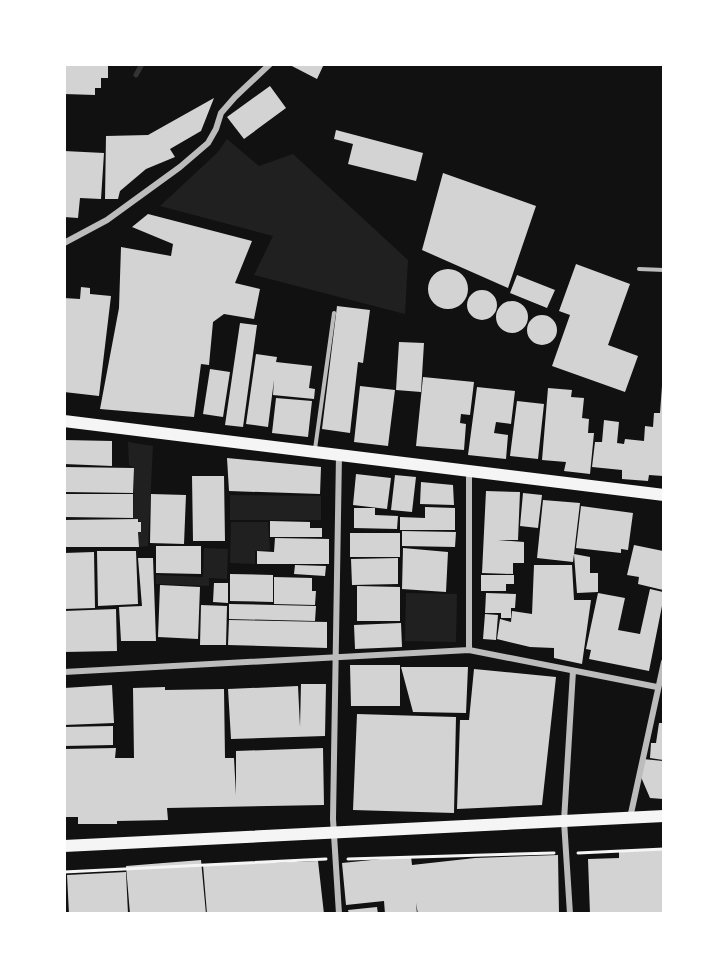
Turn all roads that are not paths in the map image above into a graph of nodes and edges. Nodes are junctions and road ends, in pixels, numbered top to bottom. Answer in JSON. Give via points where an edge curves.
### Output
{"nodes":[{"id":1,"x":270,"y":64,"type":"edge"},
{"id":2,"x":64,"y":243,"type":"edge"},
{"id":3,"x":639,"y":269,"type":"dead end"},
{"id":4,"x":663,"y":270,"type":"edge"},
{"id":5,"x":334,"y":313,"type":"dead end"},
{"id":6,"x":64,"y":421,"type":"edge"},
{"id":7,"x":314,"y":452,"type":"junction"},
{"id":8,"x":339,"y":455,"type":"junction"},
{"id":9,"x":469,"y":471,"type":"junction"},
{"id":10,"x":663,"y":495,"type":"edge"},
{"id":11,"x":469,"y":650,"type":"junction"},
{"id":12,"x":335,"y":657,"type":"junction"},
{"id":13,"x":663,"y":662,"type":"edge"},
{"id":14,"x":573,"y":671,"type":"junction"},
{"id":15,"x":64,"y":672,"type":"edge"},
{"id":16,"x":657,"y":687,"type":"junction"},
{"id":17,"x":663,"y":816,"type":"edge"},
{"id":18,"x":630,"y":818,"type":"junction"},
{"id":19,"x":564,"y":821,"type":"junction"},
{"id":20,"x":334,"y":832,"type":"junction"},
{"id":21,"x":64,"y":846,"type":"edge"},
{"id":22,"x":339,"y":914,"type":"edge"},
{"id":23,"x":570,"y":914,"type":"edge"}],
"edges":[{"from":1,"to":2,"type":"street","via":[[221,113],[208,143],[107,220]]},
{"from":3,"to":4,"type":"lane"},
{"from":5,"to":7,"type":"lane"},
{"from":6,"to":7,"type":"main road"},
{"from":7,"to":8,"type":"main road"},
{"from":8,"to":9,"type":"main road"},
{"from":8,"to":12,"type":"street"},
{"from":9,"to":10,"type":"main road"},
{"from":9,"to":11,"type":"street"},
{"from":11,"to":12,"type":"street"},
{"from":11,"to":14,"type":"street"},
{"from":12,"to":15,"type":"street"},
{"from":12,"to":20,"type":"street"},
{"from":13,"to":16,"type":"street"},
{"from":14,"to":16,"type":"street"},
{"from":14,"to":19,"type":"street"},
{"from":16,"to":18,"type":"street"},
{"from":17,"to":18,"type":"main road"},
{"from":18,"to":19,"type":"main road"},
{"from":19,"to":20,"type":"main road"},
{"from":19,"to":23,"type":"street"},
{"from":20,"to":21,"type":"main road"},
{"from":20,"to":22,"type":"street"}]}
